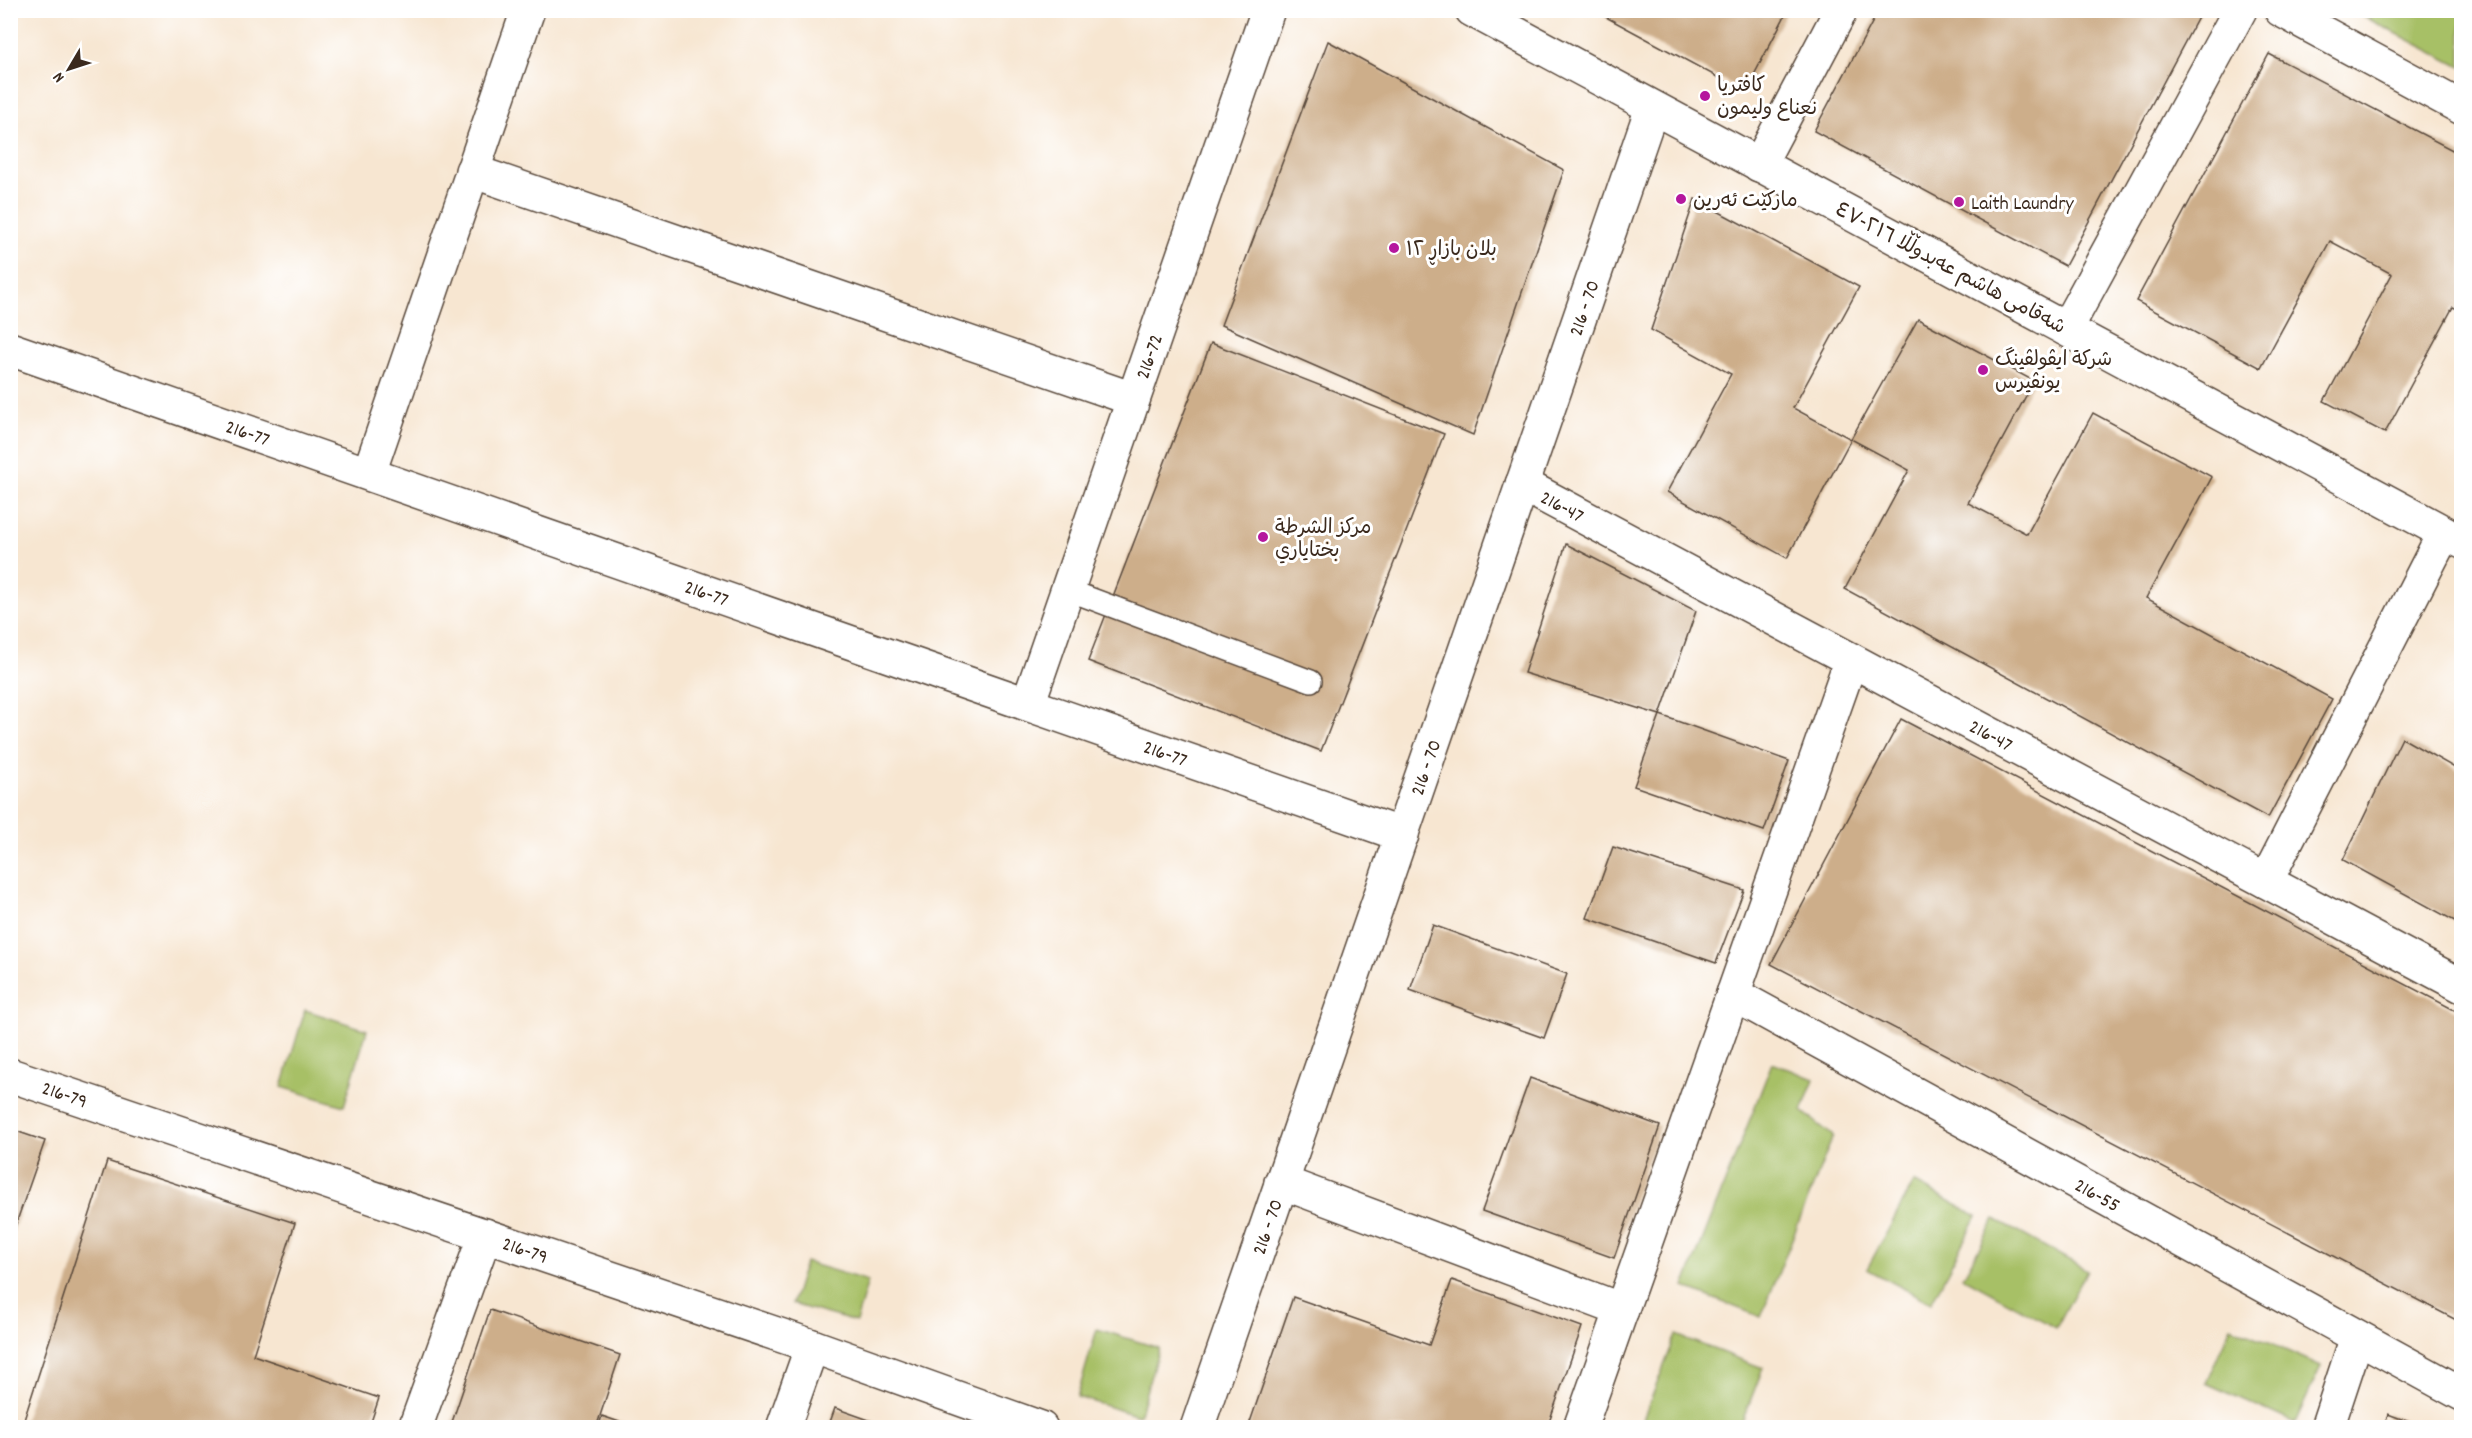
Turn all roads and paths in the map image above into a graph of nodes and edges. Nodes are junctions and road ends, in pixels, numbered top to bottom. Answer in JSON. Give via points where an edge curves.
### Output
{"nodes":[{"id":1,"x":528,"y":10,"type":"edge"},
{"id":2,"x":1268,"y":10,"type":"edge"},
{"id":3,"x":1472,"y":10,"type":"edge"},
{"id":4,"x":1841,"y":10,"type":"edge"},
{"id":5,"x":2240,"y":10,"type":"edge"},
{"id":6,"x":2281,"y":10,"type":"edge"},
{"id":7,"x":1652,"y":108,"type":"junction"},
{"id":8,"x":2462,"y":108,"type":"edge"},
{"id":9,"x":1759,"y":165,"type":"junction"},
{"id":10,"x":472,"y":171,"type":"junction"},
{"id":11,"x":2066,"y":329,"type":"junction"},
{"id":12,"x":10,"y":349,"type":"edge"},
{"id":13,"x":1133,"y":399,"type":"junction"},
{"id":14,"x":369,"y":473,"type":"junction"},
{"id":15,"x":1522,"y":484,"type":"junction"},
{"id":16,"x":2453,"y":537,"type":"edge"},
{"id":17,"x":1068,"y":590,"type":"junction"},
{"id":18,"x":1851,"y":660,"type":"junction"},
{"id":19,"x":1311,"y":681,"type":"dead end"},
{"id":20,"x":1028,"y":704,"type":"junction"},
{"id":21,"x":1402,"y":835,"type":"junction"},
{"id":22,"x":2265,"y":881,"type":"junction"},
{"id":23,"x":2462,"y":986,"type":"edge"},
{"id":24,"x":1733,"y":994,"type":"junction"},
{"id":25,"x":10,"y":1075,"type":"edge"},
{"id":26,"x":1281,"y":1182,"type":"junction"},
{"id":27,"x":485,"y":1235,"type":"junction"},
{"id":28,"x":1622,"y":1310,"type":"junction"},
{"id":29,"x":2357,"y":1337,"type":"junction"},
{"id":30,"x":812,"y":1346,"type":"junction"},
{"id":31,"x":2462,"y":1394,"type":"edge"},
{"id":32,"x":415,"y":1428,"type":"edge"},
{"id":33,"x":783,"y":1428,"type":"edge"},
{"id":34,"x":1041,"y":1428,"type":"edge"},
{"id":35,"x":1197,"y":1428,"type":"edge"},
{"id":36,"x":1580,"y":1428,"type":"edge"},
{"id":37,"x":2327,"y":1428,"type":"edge"}],
"edges":[{"from":1,"to":10,"type":"street"},
{"from":2,"to":13,"type":"street","name":"216-72"},
{"from":3,"to":7,"type":"street","name":"شەقامی هاشم عەبدوڵڵا ٢١٦-٤٧"},
{"from":4,"to":9,"type":"street"},
{"from":5,"to":11,"type":"street"},
{"from":6,"to":8,"type":"street"},
{"from":7,"to":9,"type":"street","name":"شەقامی هاشم عەبدوڵڵا ٢١٦-٤٧"},
{"from":7,"to":15,"type":"street","name":"216 - 70"},
{"from":9,"to":11,"type":"street","name":"شەقامی هاشم عەبدوڵڵا ٢١٦-٤٧"},
{"from":10,"to":13,"type":"street"},
{"from":10,"to":14,"type":"street"},
{"from":11,"to":16,"type":"street","name":"شەقامی هاشم عەبدوڵڵا ٢١٦-٤٧"},
{"from":12,"to":14,"type":"street","name":"216-77"},
{"from":13,"to":17,"type":"street","name":"216-72"},
{"from":14,"to":20,"type":"street","name":"216-77"},
{"from":15,"to":18,"type":"street","name":"216-47"},
{"from":15,"to":21,"type":"street","name":"216 - 70"},
{"from":16,"to":22,"type":"street"},
{"from":17,"to":19,"type":"lane"},
{"from":17,"to":20,"type":"street","name":"216-72"},
{"from":18,"to":22,"type":"street","name":"216-47"},
{"from":18,"to":24,"type":"street"},
{"from":20,"to":21,"type":"street","name":"216-77"},
{"from":21,"to":26,"type":"street","name":"216 - 70"},
{"from":22,"to":23,"type":"street","name":"216-47"},
{"from":24,"to":28,"type":"street"},
{"from":24,"to":29,"type":"street","name":"216-55"},
{"from":25,"to":27,"type":"street","name":"216-79"},
{"from":26,"to":28,"type":"street"},
{"from":26,"to":35,"type":"street","name":"216 - 70"},
{"from":27,"to":30,"type":"street","name":"216-79"},
{"from":27,"to":32,"type":"street"},
{"from":28,"to":36,"type":"street"},
{"from":29,"to":31,"type":"street","name":"216-55"},
{"from":29,"to":37,"type":"street"},
{"from":30,"to":33,"type":"street"},
{"from":30,"to":34,"type":"street","name":"216-79"}]}
